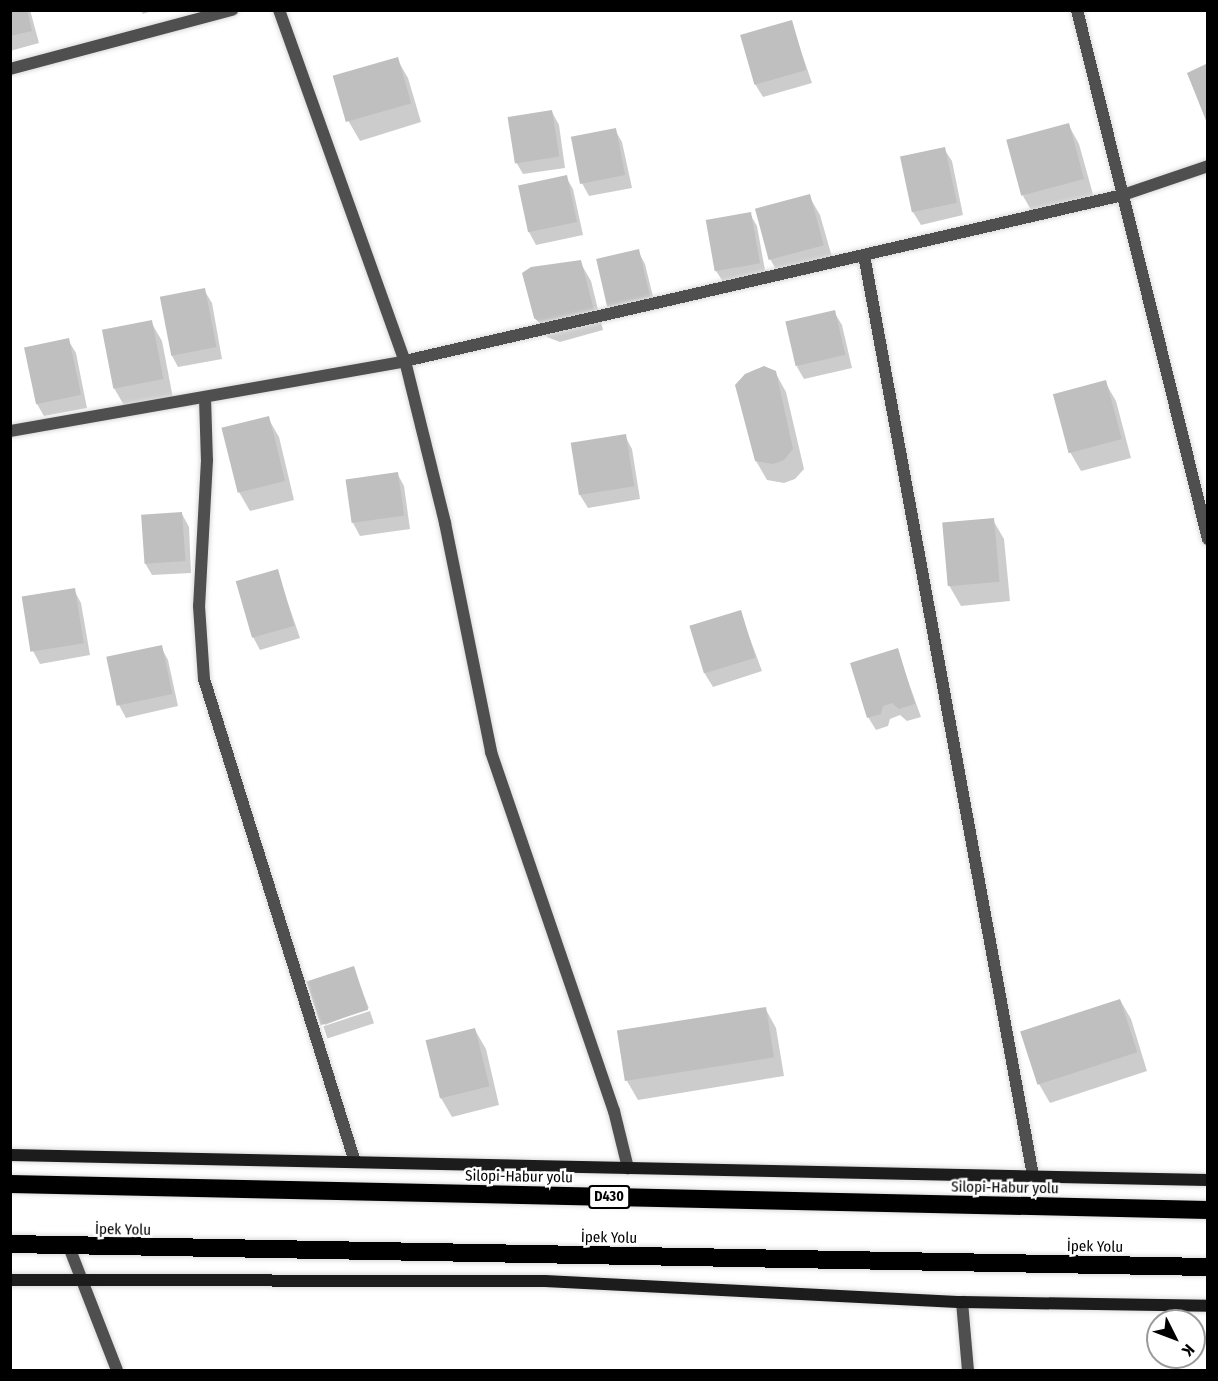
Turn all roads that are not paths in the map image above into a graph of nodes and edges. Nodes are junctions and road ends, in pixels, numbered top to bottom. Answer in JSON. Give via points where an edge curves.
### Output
{"nodes":[{"id":1,"x":232,"y":10,"type":"edge"},
{"id":2,"x":279,"y":10,"type":"edge"},
{"id":3,"x":1077,"y":10,"type":"edge"},
{"id":4,"x":10,"y":69,"type":"edge"},
{"id":5,"x":1208,"y":166,"type":"edge"},
{"id":6,"x":1123,"y":195,"type":"junction"},
{"id":7,"x":864,"y":255,"type":"junction"},
{"id":8,"x":405,"y":361,"type":"junction"},
{"id":9,"x":205,"y":398,"type":"junction"},
{"id":10,"x":10,"y":431,"type":"edge"},
{"id":11,"x":1208,"y":539,"type":"edge"},
{"id":12,"x":10,"y":1155,"type":"edge"},
{"id":13,"x":355,"y":1162,"type":"junction"},
{"id":14,"x":628,"y":1168,"type":"junction"},
{"id":15,"x":1033,"y":1176,"type":"junction"},
{"id":16,"x":1208,"y":1180,"type":"edge"},
{"id":17,"x":10,"y":1184,"type":"edge"},
{"id":18,"x":1208,"y":1210,"type":"edge"},
{"id":19,"x":10,"y":1244,"type":"edge"},
{"id":20,"x":69,"y":1247,"type":"junction"},
{"id":21,"x":1208,"y":1266,"type":"edge"},
{"id":22,"x":10,"y":1280,"type":"edge"},
{"id":23,"x":83,"y":1283,"type":"junction"},
{"id":24,"x":962,"y":1302,"type":"junction"},
{"id":25,"x":1208,"y":1306,"type":"edge"},
{"id":26,"x":117,"y":1371,"type":"edge"},
{"id":27,"x":968,"y":1371,"type":"edge"}],
"edges":[{"from":1,"to":4,"type":"street"},
{"from":2,"to":8,"type":"street"},
{"from":3,"to":6,"type":"street"},
{"from":5,"to":6,"type":"street"},
{"from":6,"to":7,"type":"street"},
{"from":6,"to":11,"type":"street"},
{"from":7,"to":8,"type":"street"},
{"from":7,"to":15,"type":"street"},
{"from":8,"to":9,"type":"street"},
{"from":8,"to":14,"type":"street","via":[[446,523],[491,752],[614,1111]]},
{"from":9,"to":10,"type":"street"},
{"from":9,"to":13,"type":"street","via":[[207,460],[199,606],[204,679]]},
{"from":12,"to":13,"type":"street"},
{"from":13,"to":14,"type":"street"},
{"from":14,"to":15,"type":"street"},
{"from":15,"to":16,"type":"street"},
{"from":17,"to":18,"type":"highway","name":"Silopi-Habur yolu","number":"D430"},
{"from":19,"to":20,"type":"highway","name":"İpek Yolu"},
{"from":20,"to":21,"type":"highway","name":"İpek Yolu"},
{"from":20,"to":23,"type":"street"},
{"from":22,"to":23,"type":"street"},
{"from":23,"to":24,"type":"street","via":[[545,1281]]},
{"from":23,"to":26,"type":"street"},
{"from":24,"to":25,"type":"street"},
{"from":24,"to":27,"type":"street"}]}
